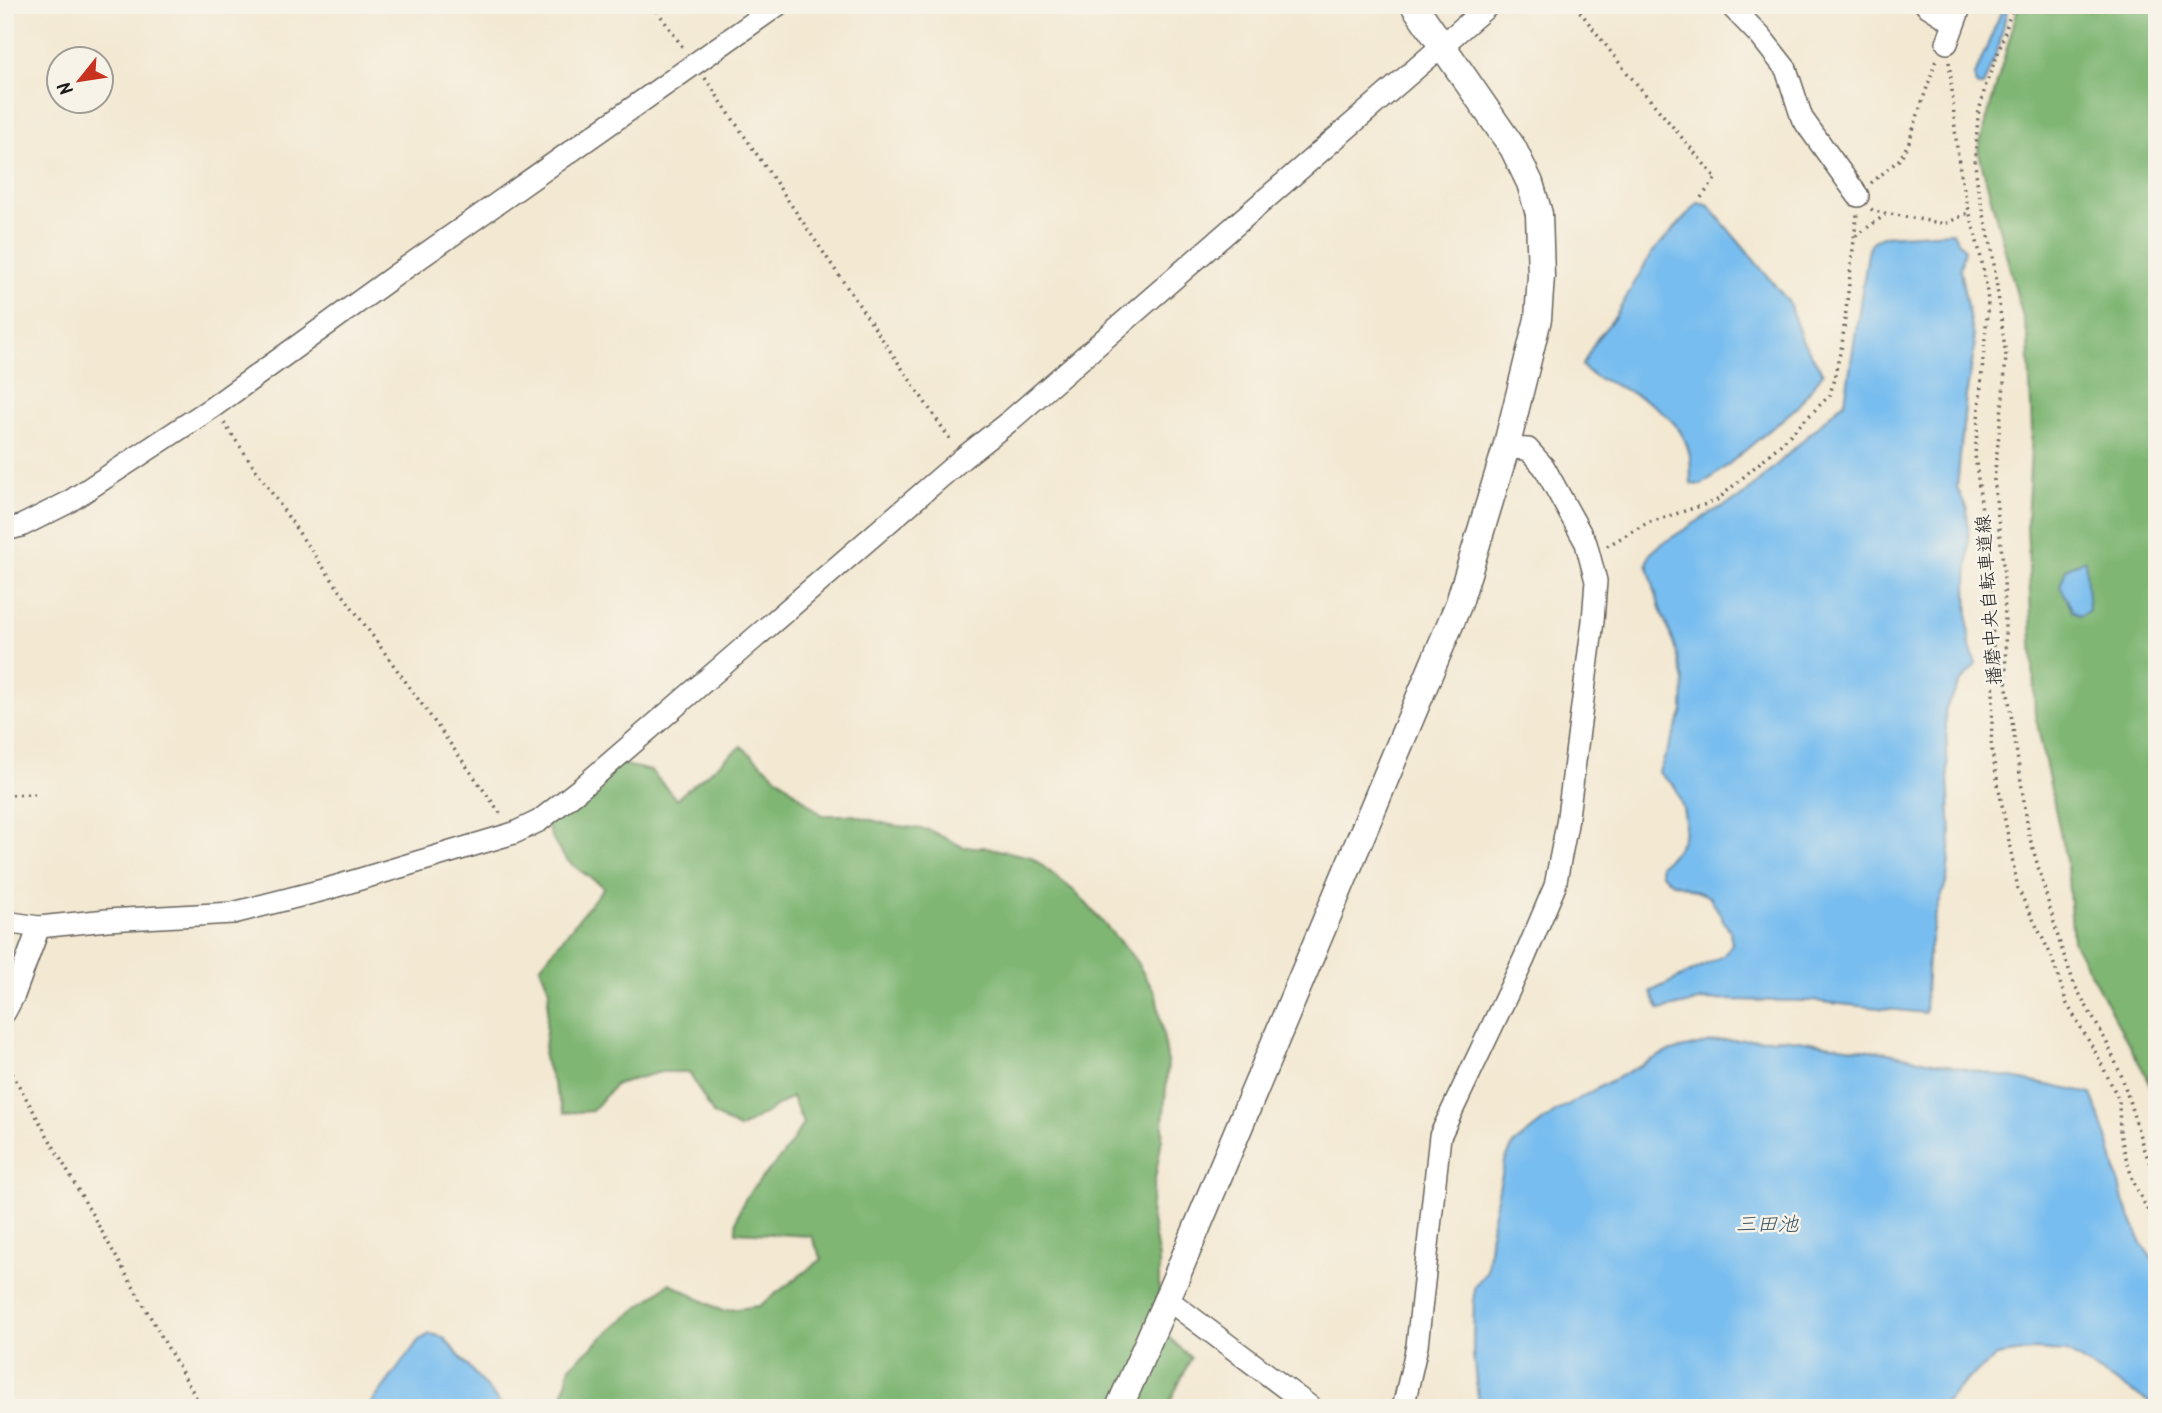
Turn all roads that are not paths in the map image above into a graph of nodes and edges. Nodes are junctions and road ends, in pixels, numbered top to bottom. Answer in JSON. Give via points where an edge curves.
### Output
{"nodes":[{"id":1,"x":778,"y":5,"type":"edge"},
{"id":2,"x":1414,"y":5,"type":"edge"},
{"id":3,"x":1489,"y":5,"type":"edge"},
{"id":4,"x":1730,"y":5,"type":"edge"},
{"id":5,"x":1926,"y":5,"type":"edge"},
{"id":6,"x":1957,"y":14,"type":"edge"},
{"id":7,"x":1947,"y":43,"type":"road end"},
{"id":8,"x":1443,"y":46,"type":"junction"},
{"id":9,"x":1858,"y":196,"type":"road end"},
{"id":10,"x":1507,"y":449,"type":"junction"},
{"id":11,"x":5,"y":530,"type":"edge"},
{"id":12,"x":5,"y":922,"type":"edge"},
{"id":13,"x":39,"y":927,"type":"junction"},
{"id":14,"x":5,"y":1012,"type":"edge"},
{"id":15,"x":1167,"y":1299,"type":"junction"},
{"id":16,"x":1119,"y":1408,"type":"edge"},
{"id":17,"x":1312,"y":1408,"type":"edge"},
{"id":18,"x":1403,"y":1408,"type":"edge"}],
"edges":[{"from":1,"to":11,"type":"street","via":[[213,407],[67,503]]},
{"from":2,"to":8,"type":"street"},
{"from":3,"to":8,"type":"street"},
{"from":4,"to":9,"type":"street","via":[[1786,69],[1802,118]]},
{"from":5,"to":6,"type":"street"},
{"from":6,"to":7,"type":"street"},
{"from":8,"to":10,"type":"street","via":[[1514,148],[1539,214],[1538,319]]},
{"from":8,"to":13,"type":"street","via":[[539,821],[514,833],[233,913]]},
{"from":10,"to":15,"type":"street","via":[[1459,603]]},
{"from":10,"to":18,"type":"street","via":[[1528,449],[1544,467],[1586,543],[1596,580],[1593,621],[1555,886],[1440,1136],[1417,1346]]},
{"from":12,"to":13,"type":"street"},
{"from":13,"to":14,"type":"street"},
{"from":15,"to":16,"type":"street"},
{"from":15,"to":17,"type":"street"}]}
